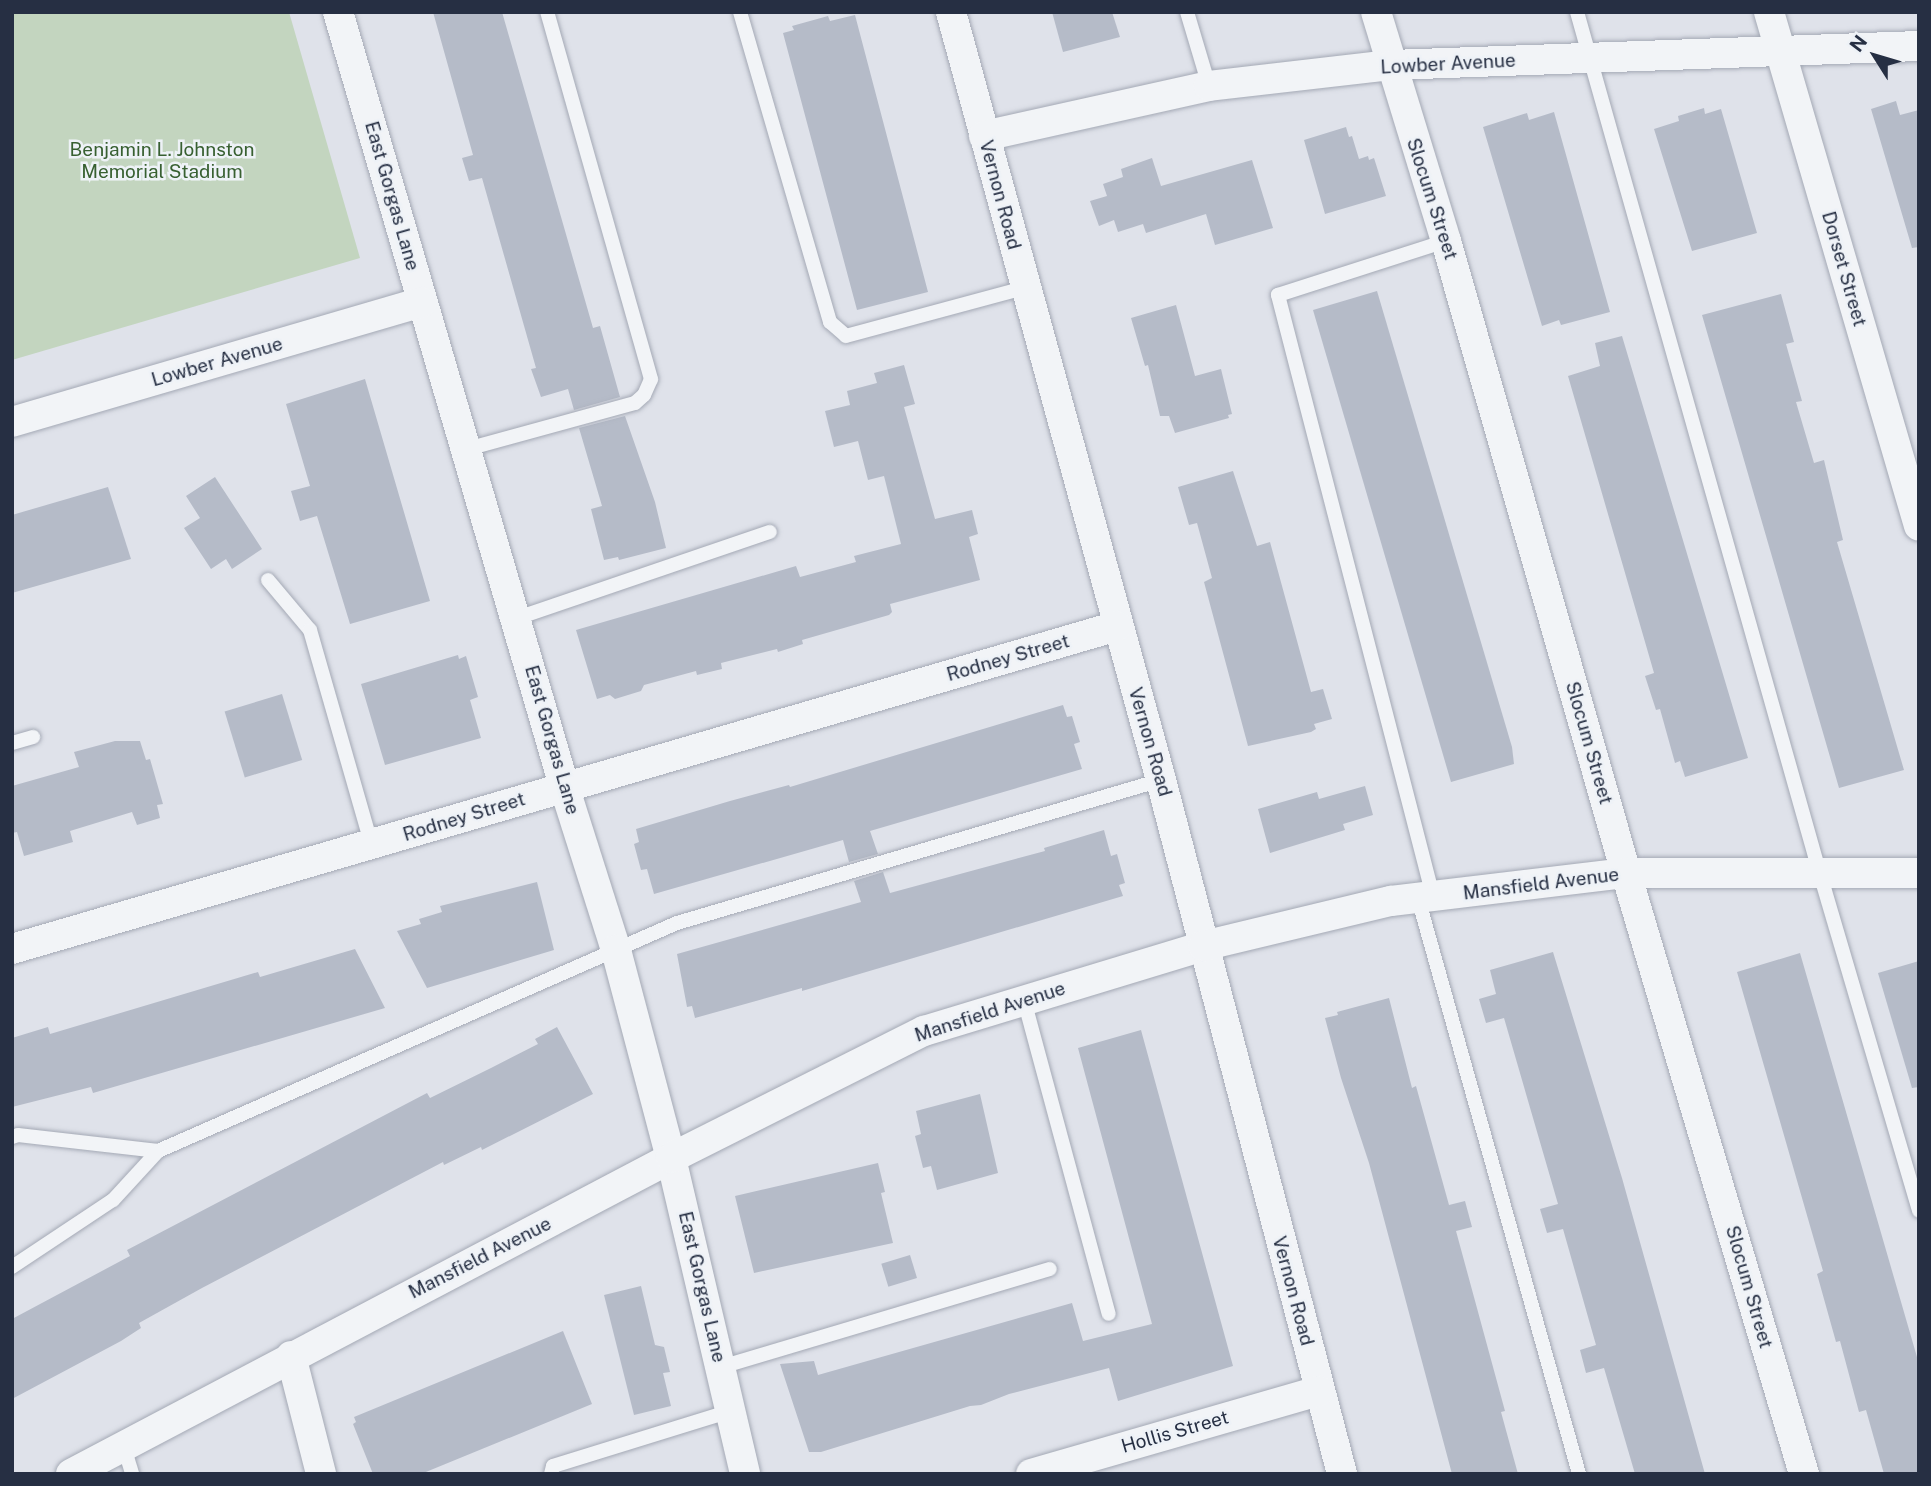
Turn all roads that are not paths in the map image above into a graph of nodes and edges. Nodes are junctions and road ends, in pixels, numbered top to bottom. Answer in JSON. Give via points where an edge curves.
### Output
{"nodes":[{"id":1,"x":338,"y":12,"type":"edge"},
{"id":2,"x":547,"y":12,"type":"edge"},
{"id":3,"x":740,"y":12,"type":"edge"},
{"id":4,"x":951,"y":12,"type":"edge"},
{"id":5,"x":1187,"y":12,"type":"edge"},
{"id":6,"x":1376,"y":12,"type":"edge"},
{"id":7,"x":1577,"y":12,"type":"edge"},
{"id":8,"x":1769,"y":12,"type":"edge"},
{"id":9,"x":1919,"y":46,"type":"edge"},
{"id":10,"x":1779,"y":48,"type":"junction"},
{"id":11,"x":1591,"y":57,"type":"junction"},
{"id":12,"x":1391,"y":65,"type":"junction"},
{"id":13,"x":1209,"y":86,"type":"junction"},
{"id":14,"x":984,"y":136,"type":"junction"},
{"id":15,"x":1446,"y":242,"type":"junction"},
{"id":16,"x":1024,"y":288,"type":"junction"},
{"id":17,"x":422,"y":302,"type":"junction"},
{"id":18,"x":12,"y":422,"type":"edge"},
{"id":19,"x":467,"y":449,"type":"junction"},
{"id":20,"x":1919,"y":526,"type":"edge"},
{"id":21,"x":770,"y":532,"type":"dead end"},
{"id":22,"x":268,"y":580,"type":"dead end"},
{"id":23,"x":517,"y":618,"type":"junction"},
{"id":24,"x":1117,"y":626,"type":"junction"},
{"id":25,"x":33,"y":737,"type":"dead end"},
{"id":26,"x":12,"y":743,"type":"edge"},
{"id":27,"x":1161,"y":780,"type":"junction"},
{"id":28,"x":564,"y":786,"type":"junction"},
{"id":29,"x":372,"y":846,"type":"junction"},
{"id":30,"x":1626,"y":873,"type":"junction"},
{"id":31,"x":1919,"y":873,"type":"edge"},
{"id":32,"x":1820,"y":874,"type":"junction"},
{"id":33,"x":1425,"y":897,"type":"junction"},
{"id":34,"x":1203,"y":946,"type":"junction"},
{"id":35,"x":12,"y":949,"type":"edge"},
{"id":36,"x":615,"y":950,"type":"junction"},
{"id":37,"x":1024,"y":1000,"type":"junction"},
{"id":38,"x":12,"y":1137,"type":"edge"},
{"id":39,"x":158,"y":1152,"type":"junction"},
{"id":40,"x":671,"y":1158,"type":"junction"},
{"id":41,"x":1919,"y":1211,"type":"edge"},
{"id":42,"x":12,"y":1267,"type":"edge"},
{"id":43,"x":1050,"y":1269,"type":"dead end"},
{"id":44,"x":1109,"y":1314,"type":"dead end"},
{"id":45,"x":291,"y":1356,"type":"junction"},
{"id":46,"x":721,"y":1367,"type":"junction"},
{"id":47,"x":1319,"y":1391,"type":"junction"},
{"id":48,"x":731,"y":1411,"type":"junction"},
{"id":49,"x":128,"y":1460,"type":"edge"},
{"id":50,"x":71,"y":1474,"type":"edge"},
{"id":51,"x":321,"y":1474,"type":"edge"},
{"id":52,"x":551,"y":1474,"type":"edge"},
{"id":53,"x":745,"y":1474,"type":"edge"},
{"id":54,"x":1031,"y":1474,"type":"edge"},
{"id":55,"x":1342,"y":1474,"type":"edge"},
{"id":56,"x":1579,"y":1474,"type":"edge"},
{"id":57,"x":1804,"y":1474,"type":"edge"}],
"edges":[{"from":1,"to":17,"type":"street","name":"East Gorgas Lane"},
{"from":2,"to":19,"type":"lane","via":[[651,379],[635,403]]},
{"from":3,"to":16,"type":"lane","via":[[830,322],[846,337]]},
{"from":4,"to":14,"type":"street","name":"Vernon Road"},
{"from":5,"to":13,"type":"lane"},
{"from":6,"to":12,"type":"street","name":"Slocum Street"},
{"from":7,"to":11,"type":"lane"},
{"from":8,"to":10,"type":"street","name":"Dorset Street"},
{"from":9,"to":10,"type":"street","name":"Lowber Avenue"},
{"from":10,"to":11,"type":"street","name":"Lowber Avenue"},
{"from":10,"to":20,"type":"street","name":"Dorset Street"},
{"from":11,"to":12,"type":"street","name":"Lowber Avenue"},
{"from":11,"to":32,"type":"lane"},
{"from":12,"to":13,"type":"street","name":"Lowber Avenue"},
{"from":12,"to":15,"type":"street","name":"Slocum Street"},
{"from":13,"to":14,"type":"street","name":"Lowber Avenue"},
{"from":14,"to":16,"type":"street","name":"Vernon Road"},
{"from":15,"to":30,"type":"street","name":"Slocum Street"},
{"from":15,"to":33,"type":"lane","via":[[1278,295]]},
{"from":16,"to":24,"type":"street","name":"Vernon Road"},
{"from":17,"to":18,"type":"street","name":"Lowber Avenue"},
{"from":17,"to":19,"type":"street","name":"East Gorgas Lane"},
{"from":19,"to":23,"type":"street","name":"East Gorgas Lane"},
{"from":21,"to":23,"type":"lane"},
{"from":22,"to":29,"type":"lane","via":[[310,630]]},
{"from":23,"to":28,"type":"street","name":"East Gorgas Lane"},
{"from":24,"to":27,"type":"street","name":"Vernon Road"},
{"from":24,"to":28,"type":"street","name":"Rodney Street"},
{"from":25,"to":26,"type":"lane"},
{"from":27,"to":34,"type":"street","name":"Vernon Road"},
{"from":27,"to":36,"type":"lane","via":[[677,923]]},
{"from":28,"to":29,"type":"street","name":"Rodney Street"},
{"from":28,"to":36,"type":"street","name":"East Gorgas Lane"},
{"from":29,"to":35,"type":"street","name":"Rodney Street"},
{"from":30,"to":32,"type":"street","name":"Mansfield Avenue"},
{"from":30,"to":33,"type":"street","name":"Mansfield Avenue"},
{"from":30,"to":57,"type":"street","name":"Slocum Street"},
{"from":31,"to":32,"type":"street","name":"Mansfield Avenue"},
{"from":32,"to":41,"type":"lane"},
{"from":33,"to":34,"type":"street","name":"Mansfield Avenue","via":[[1281,925]]},
{"from":33,"to":56,"type":"lane"},
{"from":34,"to":37,"type":"street","name":"Mansfield Avenue"},
{"from":34,"to":47,"type":"street","name":"Vernon Road"},
{"from":36,"to":39,"type":"lane"},
{"from":36,"to":40,"type":"street","name":"East Gorgas Lane"},
{"from":37,"to":40,"type":"street","name":"Mansfield Avenue","via":[[924,1031]]},
{"from":37,"to":44,"type":"lane"},
{"from":38,"to":39,"type":"lane"},
{"from":39,"to":42,"type":"lane","via":[[113,1200]]},
{"from":40,"to":45,"type":"street","name":"Mansfield Avenue"},
{"from":40,"to":46,"type":"street","name":"East Gorgas Lane"},
{"from":43,"to":46,"type":"lane"},
{"from":45,"to":49,"type":"street","name":"Mansfield Avenue"},
{"from":45,"to":51,"type":"street"},
{"from":46,"to":48,"type":"street","name":"East Gorgas Lane"},
{"from":47,"to":54,"type":"street","name":"Hollis Street"},
{"from":47,"to":55,"type":"street","name":"Vernon Road"},
{"from":48,"to":52,"type":"lane","via":[[553,1466]]},
{"from":48,"to":53,"type":"street","name":"East Gorgas Lane"},
{"from":49,"to":50,"type":"street","name":"Mansfield Avenue"}]}
